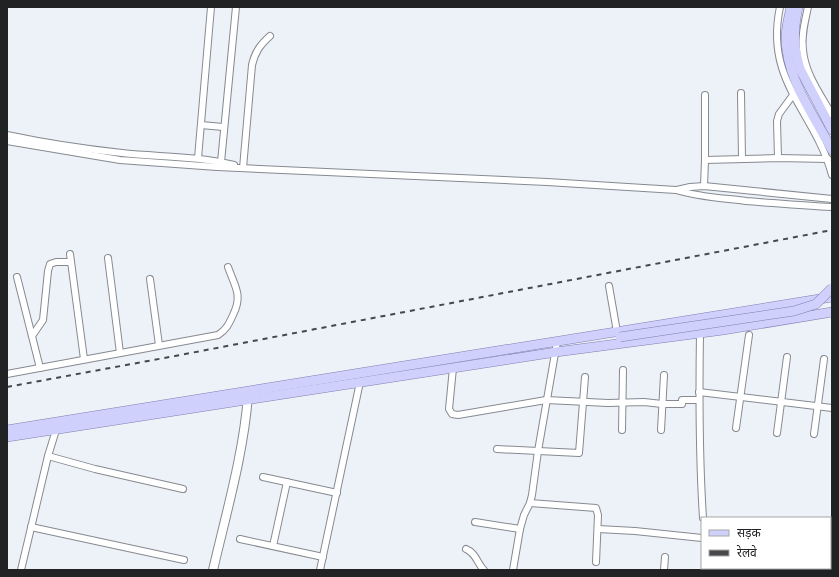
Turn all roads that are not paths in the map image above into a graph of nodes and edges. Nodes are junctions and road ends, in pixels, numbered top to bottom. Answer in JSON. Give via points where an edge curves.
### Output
{"nodes":[{"id":1,"x":211,"y":7,"type":"edge"},
{"id":2,"x":236,"y":7,"type":"edge"},
{"id":3,"x":780,"y":7,"type":"edge"},
{"id":4,"x":791,"y":7,"type":"edge"},
{"id":5,"x":798,"y":7,"type":"edge"},
{"id":6,"x":808,"y":7,"type":"edge"},
{"id":7,"x":270,"y":36,"type":"dead end"},
{"id":8,"x":741,"y":93,"type":"dead end"},
{"id":9,"x":705,"y":94,"type":"dead end"},
{"id":10,"x":793,"y":95,"type":"junction"},
{"id":11,"x":832,"y":115,"type":"edge"},
{"id":12,"x":202,"y":125,"type":"junction"},
{"id":13,"x":223,"y":127,"type":"junction"},
{"id":14,"x":832,"y":130,"type":"edge"},
{"id":15,"x":7,"y":134,"type":"edge"},
{"id":16,"x":7,"y":141,"type":"edge"},
{"id":17,"x":832,"y":150,"type":"edge"},
{"id":18,"x":198,"y":158,"type":"junction"},
{"id":19,"x":778,"y":158,"type":"junction"},
{"id":20,"x":742,"y":159,"type":"junction"},
{"id":21,"x":705,"y":160,"type":"junction"},
{"id":22,"x":828,"y":160,"type":"junction"},
{"id":23,"x":221,"y":162,"type":"junction"},
{"id":24,"x":244,"y":168,"type":"junction"},
{"id":25,"x":832,"y":175,"type":"edge"},
{"id":26,"x":704,"y":186,"type":"junction"},
{"id":27,"x":676,"y":190,"type":"junction"},
{"id":28,"x":832,"y":199,"type":"edge"},
{"id":29,"x":832,"y":207,"type":"edge"},
{"id":30,"x":70,"y":254,"type":"dead end"},
{"id":31,"x":108,"y":258,"type":"dead end"},
{"id":32,"x":71,"y":262,"type":"junction"},
{"id":33,"x":228,"y":267,"type":"dead end"},
{"id":34,"x":17,"y":277,"type":"dead end"},
{"id":35,"x":150,"y":279,"type":"dead end"},
{"id":36,"x":609,"y":286,"type":"dead end"},
{"id":37,"x":832,"y":288,"type":"edge"},
{"id":38,"x":832,"y":297,"type":"edge"},
{"id":39,"x":832,"y":312,"type":"edge"},
{"id":40,"x":700,"y":333,"type":"junction"},
{"id":41,"x":619,"y":334,"type":"junction"},
{"id":42,"x":749,"y":335,"type":"dead end"},
{"id":43,"x":32,"y":336,"type":"junction"},
{"id":44,"x":557,"y":342,"type":"junction"},
{"id":45,"x":159,"y":345,"type":"junction"},
{"id":46,"x":598,"y":347,"type":"junction"},
{"id":47,"x":556,"y":352,"type":"junction"},
{"id":48,"x":120,"y":353,"type":"junction"},
{"id":49,"x":787,"y":357,"type":"dead end"},
{"id":50,"x":84,"y":359,"type":"junction"},
{"id":51,"x":824,"y":359,"type":"dead end"},
{"id":52,"x":40,"y":368,"type":"junction"},
{"id":53,"x":453,"y":368,"type":"junction"},
{"id":54,"x":623,"y":370,"type":"dead end"},
{"id":55,"x":7,"y":374,"type":"edge"},
{"id":56,"x":664,"y":375,"type":"dead end"},
{"id":57,"x":585,"y":377,"type":"dead end"},
{"id":58,"x":360,"y":382,"type":"junction"},
{"id":59,"x":699,"y":392,"type":"junction"},
{"id":60,"x":248,"y":396,"type":"junction"},
{"id":61,"x":741,"y":397,"type":"junction"},
{"id":62,"x":546,"y":400,"type":"junction"},
{"id":63,"x":699,"y":400,"type":"junction"},
{"id":64,"x":583,"y":402,"type":"junction"},
{"id":65,"x":781,"y":402,"type":"junction"},
{"id":66,"x":623,"y":403,"type":"junction"},
{"id":67,"x":662,"y":404,"type":"junction"},
{"id":68,"x":818,"y":406,"type":"junction"},
{"id":69,"x":832,"y":408,"type":"edge"},
{"id":70,"x":736,"y":428,"type":"dead end"},
{"id":71,"x":7,"y":430,"type":"edge"},
{"id":72,"x":56,"y":430,"type":"junction"},
{"id":73,"x":622,"y":430,"type":"dead end"},
{"id":74,"x":661,"y":430,"type":"dead end"},
{"id":75,"x":777,"y":432,"type":"dead end"},
{"id":76,"x":814,"y":434,"type":"dead end"},
{"id":77,"x":7,"y":437,"type":"edge"},
{"id":78,"x":496,"y":450,"type":"dead end"},
{"id":79,"x":538,"y":451,"type":"junction"},
{"id":80,"x":48,"y":456,"type":"junction"},
{"id":81,"x":263,"y":477,"type":"dead end"},
{"id":82,"x":287,"y":482,"type":"junction"},
{"id":83,"x":183,"y":489,"type":"dead end"},
{"id":84,"x":337,"y":493,"type":"junction"},
{"id":85,"x":530,"y":503,"type":"junction"},
{"id":86,"x":703,"y":517,"type":"edge"},
{"id":87,"x":475,"y":522,"type":"dead end"},
{"id":88,"x":31,"y":527,"type":"junction"},
{"id":89,"x":520,"y":529,"type":"junction"},
{"id":90,"x":598,"y":529,"type":"junction"},
{"id":91,"x":701,"y":538,"type":"edge"},
{"id":92,"x":240,"y":539,"type":"dead end"},
{"id":93,"x":273,"y":546,"type":"junction"},
{"id":94,"x":466,"y":549,"type":"dead end"},
{"id":95,"x":323,"y":557,"type":"junction"},
{"id":96,"x":665,"y":557,"type":"dead end"},
{"id":97,"x":184,"y":560,"type":"dead end"},
{"id":98,"x":596,"y":562,"type":"dead end"},
{"id":99,"x":21,"y":570,"type":"edge"},
{"id":100,"x":213,"y":570,"type":"edge"},
{"id":101,"x":320,"y":570,"type":"edge"},
{"id":102,"x":484,"y":570,"type":"edge"},
{"id":103,"x":513,"y":570,"type":"edge"},
{"id":104,"x":664,"y":570,"type":"edge"}],
"edges":[{"from":1,"to":12,"type":"street"},
{"from":2,"to":13,"type":"street"},
{"from":3,"to":10,"type":"street","via":[[776,36],[778,53]]},
{"from":4,"to":17,"type":"main road","via":[[786,37],[792,72]]},
{"from":5,"to":14,"type":"main road","via":[[794,32],[797,59]]},
{"from":6,"to":11,"type":"street","via":[[803,33],[805,63]]},
{"from":7,"to":24,"type":"street","via":[[259,46],[252,65]]},
{"from":8,"to":20,"type":"street"},
{"from":9,"to":21,"type":"street"},
{"from":10,"to":19,"type":"street","via":[[779,114]]},
{"from":10,"to":22,"type":"street"},
{"from":12,"to":13,"type":"street"},
{"from":12,"to":18,"type":"street"},
{"from":13,"to":23,"type":"street"},
{"from":15,"to":18,"type":"street","via":[[120,153]]},
{"from":16,"to":24,"type":"street","via":[[120,160]]},
{"from":18,"to":23,"type":"street"},
{"from":19,"to":20,"type":"street"},
{"from":19,"to":22,"type":"street"},
{"from":20,"to":21,"type":"street"},
{"from":21,"to":26,"type":"street"},
{"from":22,"to":25,"type":"street"},
{"from":23,"to":24,"type":"street"},
{"from":24,"to":27,"type":"street"},
{"from":26,"to":27,"type":"street"},
{"from":26,"to":28,"type":"street"},
{"from":27,"to":29,"type":"street","via":[[731,199]]},
{"from":30,"to":32,"type":"street"},
{"from":31,"to":48,"type":"street"},
{"from":32,"to":43,"type":"street","via":[[50,264],[43,320]]},
{"from":32,"to":50,"type":"street"},
{"from":33,"to":45,"type":"street","via":[[239,299],[232,319],[224,331],[218,335]]},
{"from":34,"to":43,"type":"street"},
{"from":35,"to":45,"type":"street"},
{"from":36,"to":41,"type":"street"},
{"from":37,"to":41,"type":"main road","bridge":true,"via":[[816,304],[794,311]]},
{"from":38,"to":41,"type":"main road"},
{"from":39,"to":40,"type":"main road"},
{"from":40,"to":46,"type":"main road"},
{"from":40,"to":59,"type":"street"},
{"from":41,"to":44,"type":"main road"},
{"from":41,"to":46,"type":"main road"},
{"from":42,"to":61,"type":"street"},
{"from":43,"to":52,"type":"street"},
{"from":44,"to":47,"type":"street"},
{"from":44,"to":60,"type":"main road"},
{"from":45,"to":48,"type":"street"},
{"from":46,"to":47,"type":"main road"},
{"from":47,"to":53,"type":"main road"},
{"from":47,"to":62,"type":"street"},
{"from":48,"to":50,"type":"street"},
{"from":49,"to":65,"type":"street"},
{"from":50,"to":52,"type":"street"},
{"from":51,"to":68,"type":"street"},
{"from":52,"to":55,"type":"street"},
{"from":53,"to":58,"type":"main road"},
{"from":53,"to":62,"type":"street","via":[[449,409],[452,414]]},
{"from":54,"to":66,"type":"street"},
{"from":56,"to":67,"type":"street"},
{"from":57,"to":64,"type":"street"},
{"from":58,"to":60,"type":"main road"},
{"from":58,"to":84,"type":"street"},
{"from":59,"to":61,"type":"street"},
{"from":59,"to":63,"type":"street"},
{"from":60,"to":71,"type":"main road"},
{"from":60,"to":72,"type":"main road"},
{"from":60,"to":100,"type":"street","via":[[247,416],[234,483]]},
{"from":61,"to":65,"type":"street"},
{"from":61,"to":70,"type":"street"},
{"from":62,"to":64,"type":"street"},
{"from":62,"to":79,"type":"street"},
{"from":63,"to":67,"type":"street","via":[[682,400],[682,404]]},
{"from":63,"to":86,"type":"street"},
{"from":64,"to":66,"type":"street"},
{"from":64,"to":79,"type":"street","via":[[579,453]]},
{"from":65,"to":68,"type":"street"},
{"from":65,"to":75,"type":"street"},
{"from":66,"to":67,"type":"street"},
{"from":66,"to":73,"type":"street"},
{"from":67,"to":74,"type":"street"},
{"from":68,"to":69,"type":"street"},
{"from":68,"to":76,"type":"street"},
{"from":72,"to":77,"type":"main road"},
{"from":72,"to":80,"type":"street"},
{"from":78,"to":79,"type":"street"},
{"from":79,"to":85,"type":"street"},
{"from":80,"to":83,"type":"street"},
{"from":80,"to":88,"type":"street"},
{"from":81,"to":82,"type":"street"},
{"from":82,"to":84,"type":"street"},
{"from":82,"to":93,"type":"street"},
{"from":84,"to":95,"type":"street"},
{"from":85,"to":89,"type":"street"},
{"from":85,"to":90,"type":"street","via":[[596,508]]},
{"from":87,"to":89,"type":"street"},
{"from":88,"to":97,"type":"street"},
{"from":88,"to":99,"type":"street"},
{"from":89,"to":103,"type":"street"},
{"from":90,"to":91,"type":"street"},
{"from":90,"to":98,"type":"street"},
{"from":92,"to":93,"type":"street"},
{"from":93,"to":95,"type":"street"},
{"from":94,"to":102,"type":"street","via":[[473,553]]},
{"from":95,"to":101,"type":"street"},
{"from":96,"to":104,"type":"street"}]}
